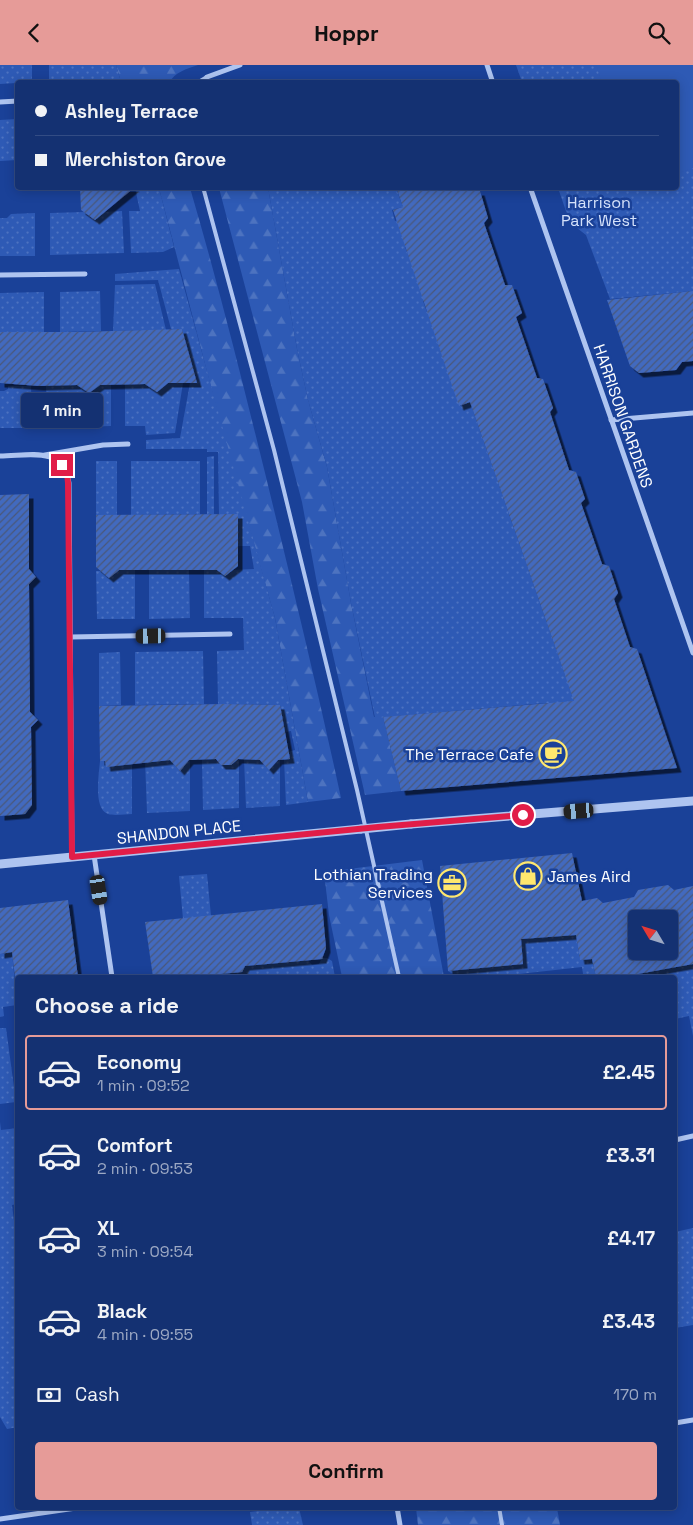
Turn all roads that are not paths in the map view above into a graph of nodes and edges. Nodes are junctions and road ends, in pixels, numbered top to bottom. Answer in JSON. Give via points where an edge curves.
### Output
{"nodes":[{"id":1,"x":240,"y":65,"type":"edge"},
{"id":2,"x":487,"y":65,"type":"edge"},
{"id":3,"x":207,"y":77,"type":"joint"},
{"id":4,"x":202,"y":80,"type":"edge"},
{"id":5,"x":492,"y":80,"type":"edge"},
{"id":6,"x":15,"y":101,"type":"edge"},
{"id":7,"x":0,"y":102,"type":"edge"},
{"id":8,"x":204,"y":190,"type":"edge"},
{"id":9,"x":531,"y":190,"type":"edge"},
{"id":10,"x":85,"y":274,"type":"dead end"},
{"id":11,"x":0,"y":275,"type":"edge"},
{"id":12,"x":693,"y":413,"type":"edge"},
{"id":13,"x":611,"y":420,"type":"junction"},
{"id":14,"x":128,"y":444,"type":"dead end"},
{"id":15,"x":45,"y":455,"type":"junction"},
{"id":16,"x":0,"y":456,"type":"edge"},
{"id":17,"x":230,"y":634,"type":"dead end"},
{"id":18,"x":71,"y":637,"type":"junction"},
{"id":19,"x":693,"y":653,"type":"edge"},
{"id":20,"x":693,"y":801,"type":"edge"},
{"id":21,"x":94,"y":855,"type":"junction"},
{"id":22,"x":72,"y":857,"type":"junction"},
{"id":23,"x":0,"y":864,"type":"edge"},
{"id":24,"x":112,"y":975,"type":"edge"},
{"id":25,"x":399,"y":975,"type":"edge"},
{"id":26,"x":693,"y":1136,"type":"edge"},
{"id":27,"x":677,"y":1140,"type":"edge"},
{"id":28,"x":693,"y":1420,"type":"edge"},
{"id":29,"x":677,"y":1423,"type":"edge"},
{"id":30,"x":62,"y":1510,"type":"edge"},
{"id":31,"x":398,"y":1510,"type":"edge"},
{"id":32,"x":500,"y":1510,"type":"edge"},
{"id":33,"x":0,"y":1519,"type":"edge"},
{"id":34,"x":400,"y":1525,"type":"edge"},
{"id":35,"x":502,"y":1525,"type":"edge"}],
"edges":[{"from":1,"to":3,"type":"street"},
{"from":2,"to":5,"type":"street"},
{"from":3,"to":4,"type":"lane"},
{"from":6,"to":7,"type":"street"},
{"from":8,"to":25,"type":"lane","via":[[274,450]]},
{"from":9,"to":13,"type":"street","name":"HARRISON GARDENS"},
{"from":10,"to":11,"type":"street"},
{"from":12,"to":13,"type":"street"},
{"from":13,"to":19,"type":"street","name":"HARRISON GARDENS"},
{"from":14,"to":15,"type":"street"},
{"from":15,"to":16,"type":"street"},
{"from":15,"to":18,"type":"street","via":[[55,459],[67,473]]},
{"from":17,"to":18,"type":"street"},
{"from":18,"to":22,"type":"street"},
{"from":20,"to":21,"type":"street","name":"SHANDON PLACE","bridge":true},
{"from":21,"to":22,"type":"street","name":"SHANDON PLACE"},
{"from":21,"to":24,"type":"street"},
{"from":22,"to":23,"type":"street","name":"SHANDON PLACE"},
{"from":26,"to":27,"type":"street"},
{"from":28,"to":29,"type":"street"},
{"from":30,"to":33,"type":"street"},
{"from":31,"to":34,"type":"street"},
{"from":32,"to":35,"type":"lane"}]}
